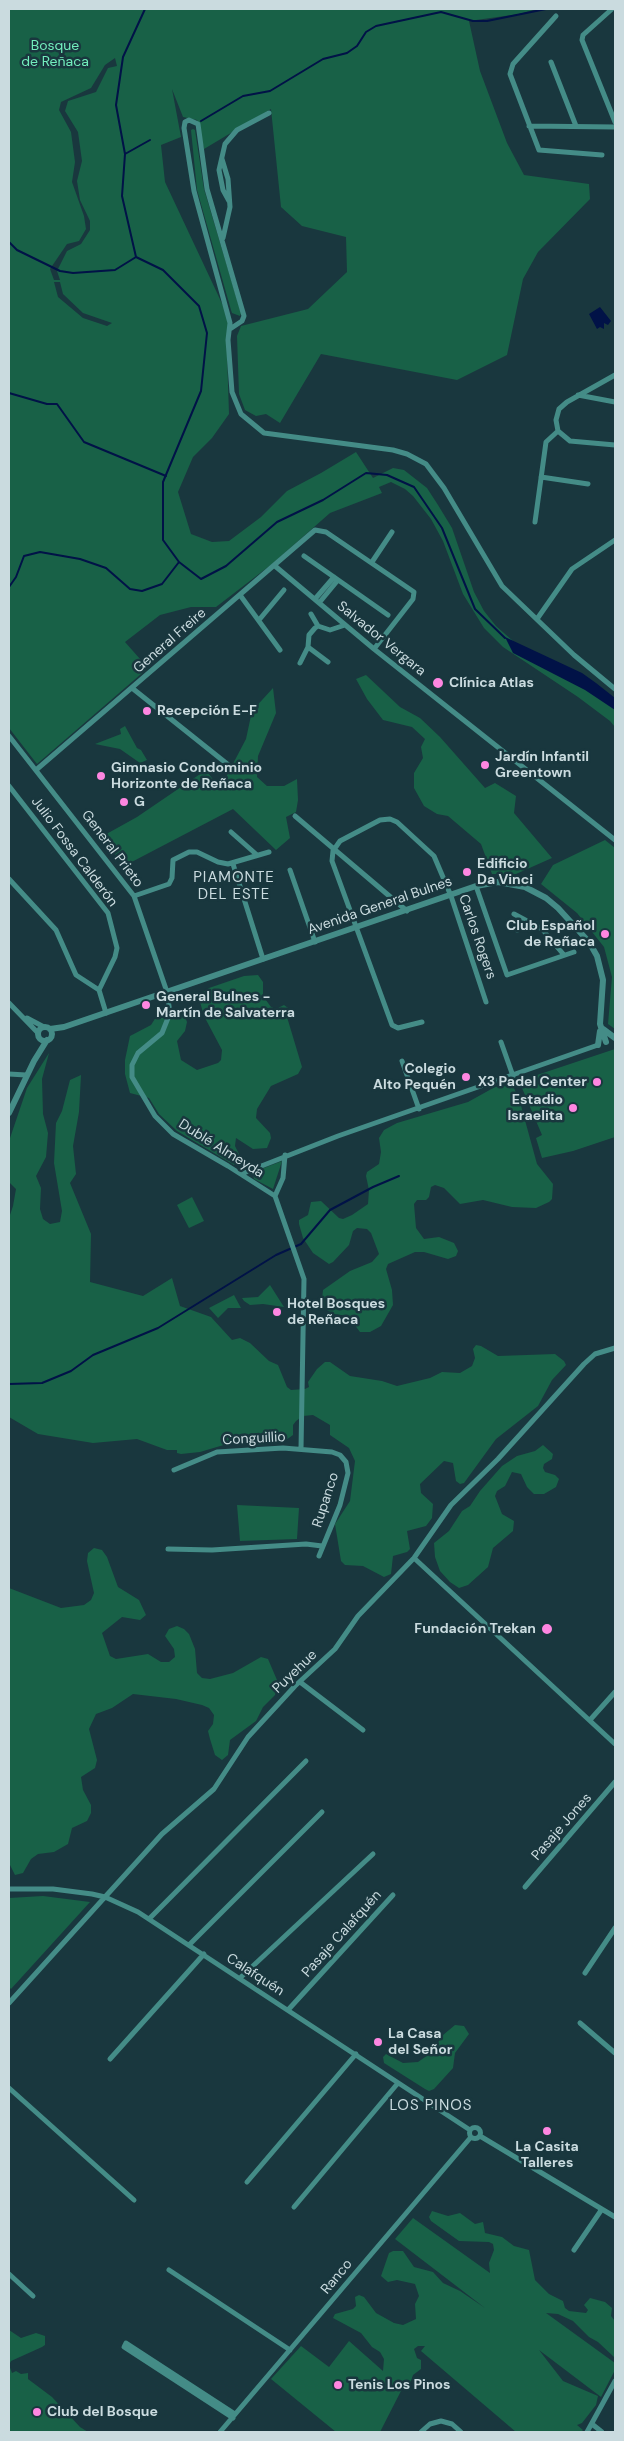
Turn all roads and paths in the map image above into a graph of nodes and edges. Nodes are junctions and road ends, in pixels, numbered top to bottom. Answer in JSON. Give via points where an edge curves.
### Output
{"nodes":[{"id":1,"x":612,"y":9,"type":"edge"},
{"id":2,"x":556,"y":16,"type":"dead end"},
{"id":3,"x":551,"y":62,"type":"dead end"},
{"id":4,"x":269,"y":113,"type":"dead end"},
{"id":5,"x":615,"y":122,"type":"edge"},
{"id":6,"x":529,"y":126,"type":"junction"},
{"id":7,"x":576,"y":126,"type":"junction"},
{"id":8,"x":615,"y":127,"type":"edge"},
{"id":9,"x":602,"y":156,"type":"dead end"},
{"id":10,"x":215,"y":216,"type":"junction"},
{"id":11,"x":228,"y":220,"type":"junction"},
{"id":12,"x":223,"y":238,"type":"junction"},
{"id":13,"x":228,"y":315,"type":"junction"},
{"id":14,"x":242,"y":320,"type":"junction"},
{"id":15,"x":230,"y":329,"type":"junction"},
{"id":16,"x":615,"y":375,"type":"edge"},
{"id":17,"x":578,"y":395,"type":"junction"},
{"id":18,"x":615,"y":402,"type":"edge"},
{"id":19,"x":558,"y":431,"type":"junction"},
{"id":20,"x":615,"y":445,"type":"edge"},
{"id":21,"x":541,"y":477,"type":"junction"},
{"id":22,"x":588,"y":484,"type":"dead end"},
{"id":23,"x":535,"y":522,"type":"dead end"},
{"id":24,"x":392,"y":532,"type":"dead end"},
{"id":25,"x":615,"y":540,"type":"edge"},
{"id":26,"x":304,"y":556,"type":"dead end"},
{"id":27,"x":372,"y":562,"type":"junction"},
{"id":28,"x":275,"y":566,"type":"junction"},
{"id":29,"x":336,"y":578,"type":"junction"},
{"id":30,"x":284,"y":590,"type":"dead end"},
{"id":31,"x":240,"y":595,"type":"junction"},
{"id":32,"x":317,"y":601,"type":"junction"},
{"id":33,"x":311,"y":614,"type":"dead end"},
{"id":34,"x":388,"y":615,"type":"dead end"},
{"id":35,"x":537,"y":619,"type":"junction"},
{"id":36,"x":259,"y":620,"type":"junction"},
{"id":37,"x":346,"y":625,"type":"junction"},
{"id":38,"x":318,"y":626,"type":"junction"},
{"id":39,"x":308,"y":647,"type":"junction"},
{"id":40,"x":374,"y":649,"type":"junction"},
{"id":41,"x":280,"y":650,"type":"dead end"},
{"id":42,"x":328,"y":662,"type":"dead end"},
{"id":43,"x":300,"y":663,"type":"dead end"},
{"id":44,"x":132,"y":688,"type":"junction"},
{"id":45,"x":615,"y":689,"type":"edge"},
{"id":46,"x":9,"y":736,"type":"edge"},
{"id":47,"x":231,"y":767,"type":"dead end"},
{"id":48,"x":36,"y":770,"type":"junction"},
{"id":49,"x":9,"y":786,"type":"edge"},
{"id":50,"x":295,"y":816,"type":"dead end"},
{"id":51,"x":231,"y":832,"type":"dead end"},
{"id":52,"x":615,"y":840,"type":"edge"},
{"id":53,"x":334,"y":848,"type":"junction"},
{"id":54,"x":269,"y":852,"type":"dead end"},
{"id":55,"x":257,"y":856,"type":"junction"},
{"id":56,"x":232,"y":864,"type":"junction"},
{"id":57,"x":290,"y":870,"type":"dead end"},
{"id":58,"x":9,"y":879,"type":"edge"},
{"id":59,"x":476,"y":886,"type":"junction"},
{"id":60,"x":134,"y":896,"type":"junction"},
{"id":61,"x":451,"y":896,"type":"junction"},
{"id":62,"x":407,"y":911,"type":"junction"},
{"id":63,"x":514,"y":914,"type":"dead end"},
{"id":64,"x":536,"y":924,"type":"junction"},
{"id":65,"x":356,"y":928,"type":"junction"},
{"id":66,"x":517,"y":930,"type":"dead end"},
{"id":67,"x":315,"y":942,"type":"junction"},
{"id":68,"x":574,"y":952,"type":"dead end"},
{"id":69,"x":564,"y":955,"type":"junction"},
{"id":70,"x":263,"y":959,"type":"junction"},
{"id":71,"x":99,"y":990,"type":"junction"},
{"id":72,"x":167,"y":992,"type":"junction"},
{"id":73,"x":486,"y":1002,"type":"dead end"},
{"id":74,"x":9,"y":1003,"type":"edge"},
{"id":75,"x":106,"y":1012,"type":"junction"},
{"id":76,"x":24,"y":1016,"type":"junction"},
{"id":77,"x":422,"y":1022,"type":"dead end"},
{"id":78,"x":600,"y":1024,"type":"junction"},
{"id":79,"x":48,"y":1033,"type":"junction"},
{"id":80,"x":39,"y":1036,"type":"junction"},
{"id":81,"x":615,"y":1038,"type":"edge"},
{"id":82,"x":501,"y":1042,"type":"dead end"},
{"id":83,"x":606,"y":1042,"type":"junction"},
{"id":84,"x":598,"y":1045,"type":"junction"},
{"id":85,"x":34,"y":1061,"type":"junction"},
{"id":86,"x":402,"y":1061,"type":"dead end"},
{"id":87,"x":9,"y":1074,"type":"edge"},
{"id":88,"x":26,"y":1076,"type":"junction"},
{"id":89,"x":513,"y":1076,"type":"junction"},
{"id":90,"x":419,"y":1109,"type":"junction"},
{"id":91,"x":9,"y":1113,"type":"edge"},
{"id":92,"x":285,"y":1155,"type":"junction"},
{"id":93,"x":241,"y":1174,"type":"junction"},
{"id":94,"x":275,"y":1196,"type":"junction"},
{"id":95,"x":615,"y":1348,"type":"edge"},
{"id":96,"x":301,"y":1449,"type":"junction"},
{"id":97,"x":338,"y":1454,"type":"joint"},
{"id":98,"x":174,"y":1470,"type":"dead end"},
{"id":99,"x":322,"y":1546,"type":"junction"},
{"id":100,"x":168,"y":1549,"type":"dead end"},
{"id":101,"x":319,"y":1556,"type":"dead end"},
{"id":102,"x":414,"y":1558,"type":"junction"},
{"id":103,"x":300,"y":1682,"type":"junction"},
{"id":104,"x":615,"y":1692,"type":"edge"},
{"id":105,"x":590,"y":1720,"type":"junction"},
{"id":106,"x":363,"y":1730,"type":"dead end"},
{"id":107,"x":615,"y":1744,"type":"edge"},
{"id":108,"x":306,"y":1761,"type":"dead end"},
{"id":109,"x":615,"y":1782,"type":"edge"},
{"id":110,"x":322,"y":1812,"type":"dead end"},
{"id":111,"x":373,"y":1854,"type":"dead end"},
{"id":112,"x":525,"y":1887,"type":"dead end"},
{"id":113,"x":9,"y":1889,"type":"edge"},
{"id":114,"x":393,"y":1895,"type":"dead end"},
{"id":115,"x":105,"y":1897,"type":"junction"},
{"id":116,"x":150,"y":1919,"type":"junction"},
{"id":117,"x":615,"y":1928,"type":"edge"},
{"id":118,"x":189,"y":1945,"type":"junction"},
{"id":119,"x":204,"y":1954,"type":"junction"},
{"id":120,"x":585,"y":1973,"type":"dead end"},
{"id":121,"x":240,"y":1978,"type":"junction"},
{"id":122,"x":9,"y":2003,"type":"edge"},
{"id":123,"x":288,"y":2010,"type":"junction"},
{"id":124,"x":580,"y":2023,"type":"dead end"},
{"id":125,"x":615,"y":2053,"type":"edge"},
{"id":126,"x":356,"y":2054,"type":"junction"},
{"id":127,"x":110,"y":2059,"type":"dead end"},
{"id":128,"x":398,"y":2083,"type":"junction"},
{"id":129,"x":9,"y":2088,"type":"edge"},
{"id":130,"x":470,"y":2130,"type":"junction"},
{"id":131,"x":480,"y":2136,"type":"junction"},
{"id":132,"x":471,"y":2137,"type":"junction"},
{"id":133,"x":247,"y":2182,"type":"dead end"},
{"id":134,"x":134,"y":2200,"type":"dead end"},
{"id":135,"x":294,"y":2207,"type":"dead end"},
{"id":136,"x":602,"y":2209,"type":"junction"},
{"id":137,"x":615,"y":2217,"type":"edge"},
{"id":138,"x":574,"y":2250,"type":"dead end"},
{"id":139,"x":169,"y":2270,"type":"dead end"},
{"id":140,"x":9,"y":2274,"type":"edge"},
{"id":141,"x":33,"y":2296,"type":"dead end"},
{"id":142,"x":290,"y":2350,"type":"junction"},
{"id":143,"x":615,"y":2381,"type":"edge"},
{"id":144,"x":234,"y":2416,"type":"junction"},
{"id":145,"x":592,"y":2424,"type":"junction"},
{"id":146,"x":220,"y":2432,"type":"edge"},
{"id":147,"x":421,"y":2432,"type":"edge"},
{"id":148,"x":461,"y":2432,"type":"edge"},
{"id":149,"x":588,"y":2432,"type":"edge"},
{"id":150,"x":602,"y":2432,"type":"edge"}],
"edges":[{"from":1,"to":5,"type":"street","via":[[586,32],[582,40]]},
{"from":2,"to":6,"type":"street","via":[[510,70]]},
{"from":3,"to":7,"type":"street"},
{"from":4,"to":11,"type":"street","via":[[237,130],[225,144],[222,158],[226,170]]},
{"from":6,"to":7,"type":"street"},
{"from":6,"to":9,"type":"street","via":[[541,152]]},
{"from":7,"to":8,"type":"street"},
{"from":10,"to":11,"type":"street"},
{"from":10,"to":12,"type":"street"},
{"from":10,"to":13,"type":"street","via":[[207,189],[198,124],[189,120],[184,128],[194,191]]},
{"from":11,"to":12,"type":"street"},
{"from":12,"to":14,"type":"street","via":[[244,316]]},
{"from":13,"to":14,"type":"street"},
{"from":13,"to":15,"type":"street"},
{"from":14,"to":15,"type":"street"},
{"from":15,"to":35,"type":"street","via":[[232,392],[241,414],[264,433],[400,451],[426,464],[441,483],[502,586]]},
{"from":16,"to":17,"type":"street"},
{"from":17,"to":18,"type":"street"},
{"from":17,"to":19,"type":"street","via":[[559,409]]},
{"from":19,"to":20,"type":"street","via":[[574,442]]},
{"from":19,"to":21,"type":"street","via":[[546,442]]},
{"from":21,"to":22,"type":"street"},
{"from":21,"to":23,"type":"street"},
{"from":24,"to":27,"type":"street"},
{"from":25,"to":35,"type":"street","via":[[572,569]]},
{"from":26,"to":29,"type":"street"},
{"from":27,"to":28,"type":"street","name":"General Freire","via":[[318,530]]},
{"from":27,"to":40,"type":"street","via":[[414,594]]},
{"from":28,"to":31,"type":"street","name":"General Freire"},
{"from":28,"to":32,"type":"street","name":"Salvador Vergara"},
{"from":29,"to":32,"type":"street"},
{"from":29,"to":34,"type":"street"},
{"from":30,"to":36,"type":"street"},
{"from":31,"to":36,"type":"street"},
{"from":31,"to":44,"type":"street","name":"General Freire"},
{"from":32,"to":37,"type":"street","name":"Salvador Vergara"},
{"from":33,"to":38,"type":"street"},
{"from":35,"to":45,"type":"street","via":[[600,679]]},
{"from":36,"to":41,"type":"street"},
{"from":37,"to":38,"type":"street","via":[[330,630]]},
{"from":37,"to":40,"type":"street","name":"Salvador Vergara"},
{"from":38,"to":39,"type":"street","via":[[310,635]]},
{"from":39,"to":42,"type":"street"},
{"from":39,"to":43,"type":"street"},
{"from":40,"to":52,"type":"street","name":"Salvador Vergara"},
{"from":44,"to":47,"type":"street"},
{"from":44,"to":48,"type":"street","name":"General Freire"},
{"from":46,"to":48,"type":"street","name":"General Prieto"},
{"from":48,"to":60,"type":"street","name":"General Prieto"},
{"from":49,"to":71,"type":"street","name":"Julio Fossa Calderón","via":[[106,908],[117,948]]},
{"from":50,"to":53,"type":"street"},
{"from":51,"to":55,"type":"street"},
{"from":53,"to":61,"type":"street","name":"Carlos Rogers","via":[[343,839],[380,820],[394,820],[431,851]]},
{"from":53,"to":62,"type":"street"},
{"from":53,"to":65,"type":"street","via":[[332,861]]},
{"from":54,"to":55,"type":"street"},
{"from":55,"to":56,"type":"street"},
{"from":56,"to":60,"type":"street","via":[[189,852],[173,860],[169,884]]},
{"from":56,"to":70,"type":"street"},
{"from":57,"to":67,"type":"street"},
{"from":58,"to":71,"type":"street","via":[[56,930],[76,975]]},
{"from":59,"to":61,"type":"street","name":"Avenida General Bulnes"},
{"from":59,"to":69,"type":"street","via":[[507,975]]},
{"from":59,"to":78,"type":"street","name":"Avenida General Bulnes","via":[[498,882],[532,890],[552,903],[579,929],[593,949],[602,972],[604,996]]},
{"from":60,"to":72,"type":"street","name":"General Prieto"},
{"from":61,"to":62,"type":"street","name":"Avenida General Bulnes"},
{"from":61,"to":73,"type":"street","name":"Carlos Rogers"},
{"from":62,"to":65,"type":"street","name":"Avenida General Bulnes"},
{"from":63,"to":64,"type":"street"},
{"from":64,"to":66,"type":"street"},
{"from":64,"to":69,"type":"street"},
{"from":65,"to":67,"type":"street","name":"Avenida General Bulnes"},
{"from":65,"to":77,"type":"street","via":[[392,1025],[398,1028]]},
{"from":67,"to":70,"type":"street","name":"Avenida General Bulnes"},
{"from":68,"to":69,"type":"street"},
{"from":70,"to":72,"type":"street","name":"Avenida General Bulnes"},
{"from":71,"to":75,"type":"street"},
{"from":72,"to":75,"type":"street","name":"Avenida General Bulnes"},
{"from":72,"to":93,"type":"street","name":"Dublé Almeyda","via":[[168,1023],[158,1038],[134,1058],[132,1077],[166,1128]]},
{"from":74,"to":76,"type":"street"},
{"from":75,"to":79,"type":"street","name":"Avenida General Bulnes"},
{"from":76,"to":79,"type":"street"},
{"from":76,"to":80,"type":"street"},
{"from":78,"to":81,"type":"street","via":[[608,1035]]},
{"from":78,"to":83,"type":"street","name":"Avenida General Bulnes"},
{"from":78,"to":84,"type":"street"},
{"from":79,"to":80,"type":"street"},
{"from":79,"to":80,"type":"street"},
{"from":79,"to":85,"type":"street","name":"Avenida General Bulnes"},
{"from":80,"to":85,"type":"street","name":"Avenida General Bulnes"},
{"from":81,"to":83,"type":"street"},
{"from":82,"to":89,"type":"street"},
{"from":83,"to":84,"type":"street"},
{"from":84,"to":89,"type":"street"},
{"from":85,"to":88,"type":"street","name":"Avenida General Bulnes"},
{"from":86,"to":90,"type":"street"},
{"from":87,"to":88,"type":"street"},
{"from":88,"to":91,"type":"street","name":"Avenida General Bulnes"},
{"from":89,"to":90,"type":"street"},
{"from":90,"to":92,"type":"street"},
{"from":92,"to":93,"type":"street"},
{"from":92,"to":94,"type":"street","name":"Dublé Almeyda","via":[[283,1178]]},
{"from":93,"to":94,"type":"street","name":"Dublé Almeyda"},
{"from":94,"to":96,"type":"street","via":[[304,1279]]},
{"from":95,"to":102,"type":"street","name":"Puyehue","via":[[595,1354],[451,1504]]},
{"from":96,"to":97,"type":"street","name":"Conguillio"},
{"from":96,"to":98,"type":"street","name":"Conguillio","via":[[217,1452]]},
{"from":97,"to":99,"type":"street","name":"Rupanco","via":[[346,1462],[348,1470],[340,1505]]},
{"from":99,"to":100,"type":"street"},
{"from":99,"to":101,"type":"street","name":"Rupanco"},
{"from":102,"to":103,"type":"street","name":"Puyehue","via":[[358,1616],[335,1649]]},
{"from":102,"to":105,"type":"street"},
{"from":103,"to":106,"type":"street"},
{"from":103,"to":115,"type":"street","name":"Puyehue","via":[[248,1736],[214,1789],[171,1825]]},
{"from":104,"to":105,"type":"street"},
{"from":105,"to":107,"type":"street"},
{"from":108,"to":116,"type":"street"},
{"from":109,"to":112,"type":"street","name":"Pasaje Jones"},
{"from":110,"to":118,"type":"street"},
{"from":111,"to":121,"type":"street"},
{"from":113,"to":115,"type":"street","name":"Calafquén","via":[[66,1890]]},
{"from":114,"to":123,"type":"street","name":"Pasaje Calafquén"},
{"from":115,"to":116,"type":"street","name":"Calafquén"},
{"from":115,"to":122,"type":"street","name":"Puyehue"},
{"from":116,"to":118,"type":"street","name":"Calafquén"},
{"from":117,"to":120,"type":"street"},
{"from":118,"to":119,"type":"street","name":"Calafquén"},
{"from":119,"to":121,"type":"street","name":"Calafquén"},
{"from":119,"to":127,"type":"street"},
{"from":121,"to":123,"type":"street","name":"Calafquén"},
{"from":123,"to":126,"type":"street","name":"Calafquén"},
{"from":124,"to":125,"type":"street"},
{"from":126,"to":128,"type":"street","name":"Calafquén"},
{"from":126,"to":133,"type":"street"},
{"from":128,"to":130,"type":"street","name":"Calafquén"},
{"from":128,"to":135,"type":"street"},
{"from":129,"to":134,"type":"street"},
{"from":130,"to":131,"type":"street","name":"Calafquén","via":[[478,2129]]},
{"from":130,"to":132,"type":"street"},
{"from":131,"to":132,"type":"street"},
{"from":131,"to":136,"type":"street","name":"Calafquén"},
{"from":132,"to":142,"type":"street","name":"Ranco"},
{"from":136,"to":137,"type":"street","name":"Calafquén"},
{"from":136,"to":138,"type":"street"},
{"from":139,"to":142,"type":"street"},
{"from":140,"to":141,"type":"street"},
{"from":142,"to":144,"type":"street","name":"Ranco"},
{"from":143,"to":145,"type":"street"},
{"from":144,"to":144,"type":"street","via":[[126,2343],[124,2347]]},
{"from":144,"to":146,"type":"street","name":"Ranco"},
{"from":145,"to":149,"type":"street"},
{"from":145,"to":150,"type":"street"},
{"from":147,"to":148,"type":"street","via":[[430,2424],[441,2421],[452,2424]]}]}
